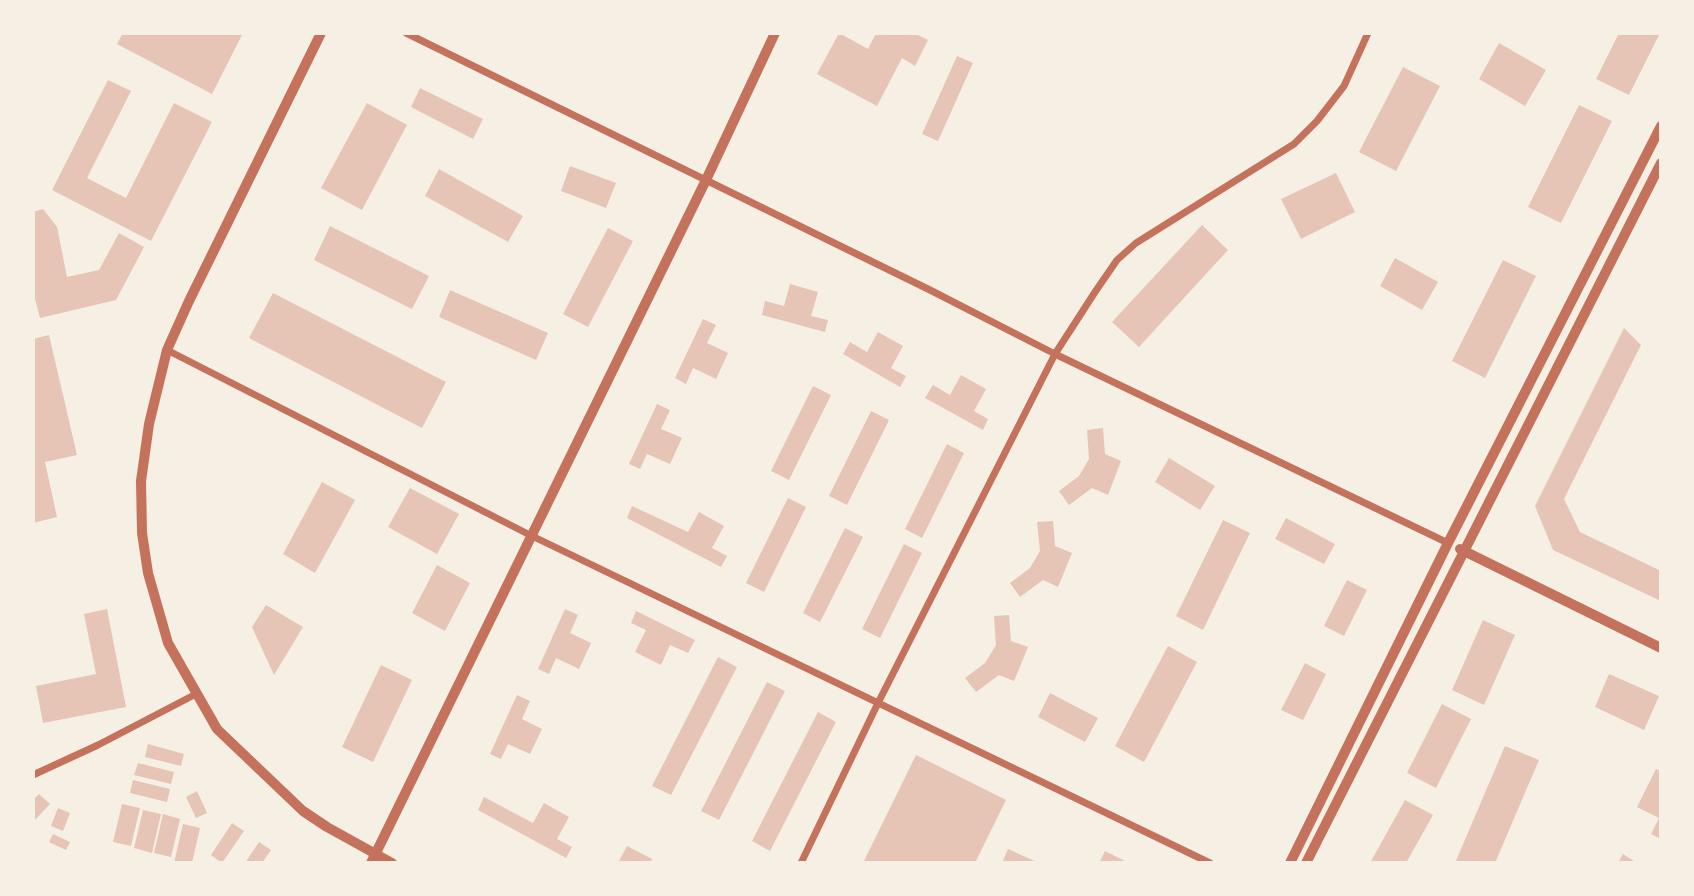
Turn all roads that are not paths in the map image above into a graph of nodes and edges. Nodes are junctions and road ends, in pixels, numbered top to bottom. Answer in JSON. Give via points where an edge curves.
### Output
{"nodes":[{"id":1,"x":321,"y":33,"type":"edge"},
{"id":2,"x":406,"y":33,"type":"edge"},
{"id":3,"x":775,"y":33,"type":"edge"},
{"id":4,"x":1368,"y":33,"type":"edge"},
{"id":5,"x":1661,"y":126,"type":"edge"},
{"id":6,"x":1661,"y":163,"type":"edge"},
{"id":7,"x":706,"y":180,"type":"junction"},
{"id":8,"x":167,"y":350,"type":"junction"},
{"id":9,"x":1055,"y":354,"type":"junction"},
{"id":10,"x":530,"y":536,"type":"junction"},
{"id":11,"x":1448,"y":543,"type":"junction"},
{"id":12,"x":1463,"y":551,"type":"junction"},
{"id":13,"x":1661,"y":648,"type":"edge"},
{"id":14,"x":196,"y":694,"type":"junction"},
{"id":15,"x":878,"y":703,"type":"junction"},
{"id":16,"x":33,"y":775,"type":"edge"},
{"id":17,"x":373,"y":858,"type":"edge"},
{"id":18,"x":392,"y":863,"type":"edge"},
{"id":19,"x":801,"y":863,"type":"edge"},
{"id":20,"x":1210,"y":863,"type":"edge"},
{"id":21,"x":1290,"y":863,"type":"edge"},
{"id":22,"x":1306,"y":863,"type":"edge"}],
"edges":[{"from":1,"to":8,"type":"street"},
{"from":2,"to":7,"type":"street"},
{"from":3,"to":7,"type":"street"},
{"from":4,"to":9,"type":"street","via":[[1344,86],[1317,121],[1294,144],[1136,243],[1117,260]]},
{"from":5,"to":11,"type":"street"},
{"from":6,"to":12,"type":"street"},
{"from":7,"to":9,"type":"street"},
{"from":7,"to":10,"type":"street"},
{"from":8,"to":10,"type":"street"},
{"from":8,"to":14,"type":"street","via":[[145,447],[142,533],[164,630]]},
{"from":9,"to":11,"type":"street"},
{"from":9,"to":15,"type":"street"},
{"from":10,"to":15,"type":"street"},
{"from":10,"to":17,"type":"street"},
{"from":11,"to":12,"type":"street"},
{"from":11,"to":21,"type":"street"},
{"from":12,"to":13,"type":"street"},
{"from":12,"to":22,"type":"street"},
{"from":14,"to":16,"type":"street"},
{"from":14,"to":17,"type":"street","via":[[217,729],[303,811]]},
{"from":15,"to":19,"type":"street"},
{"from":15,"to":20,"type":"street"},
{"from":17,"to":18,"type":"street"}]}
